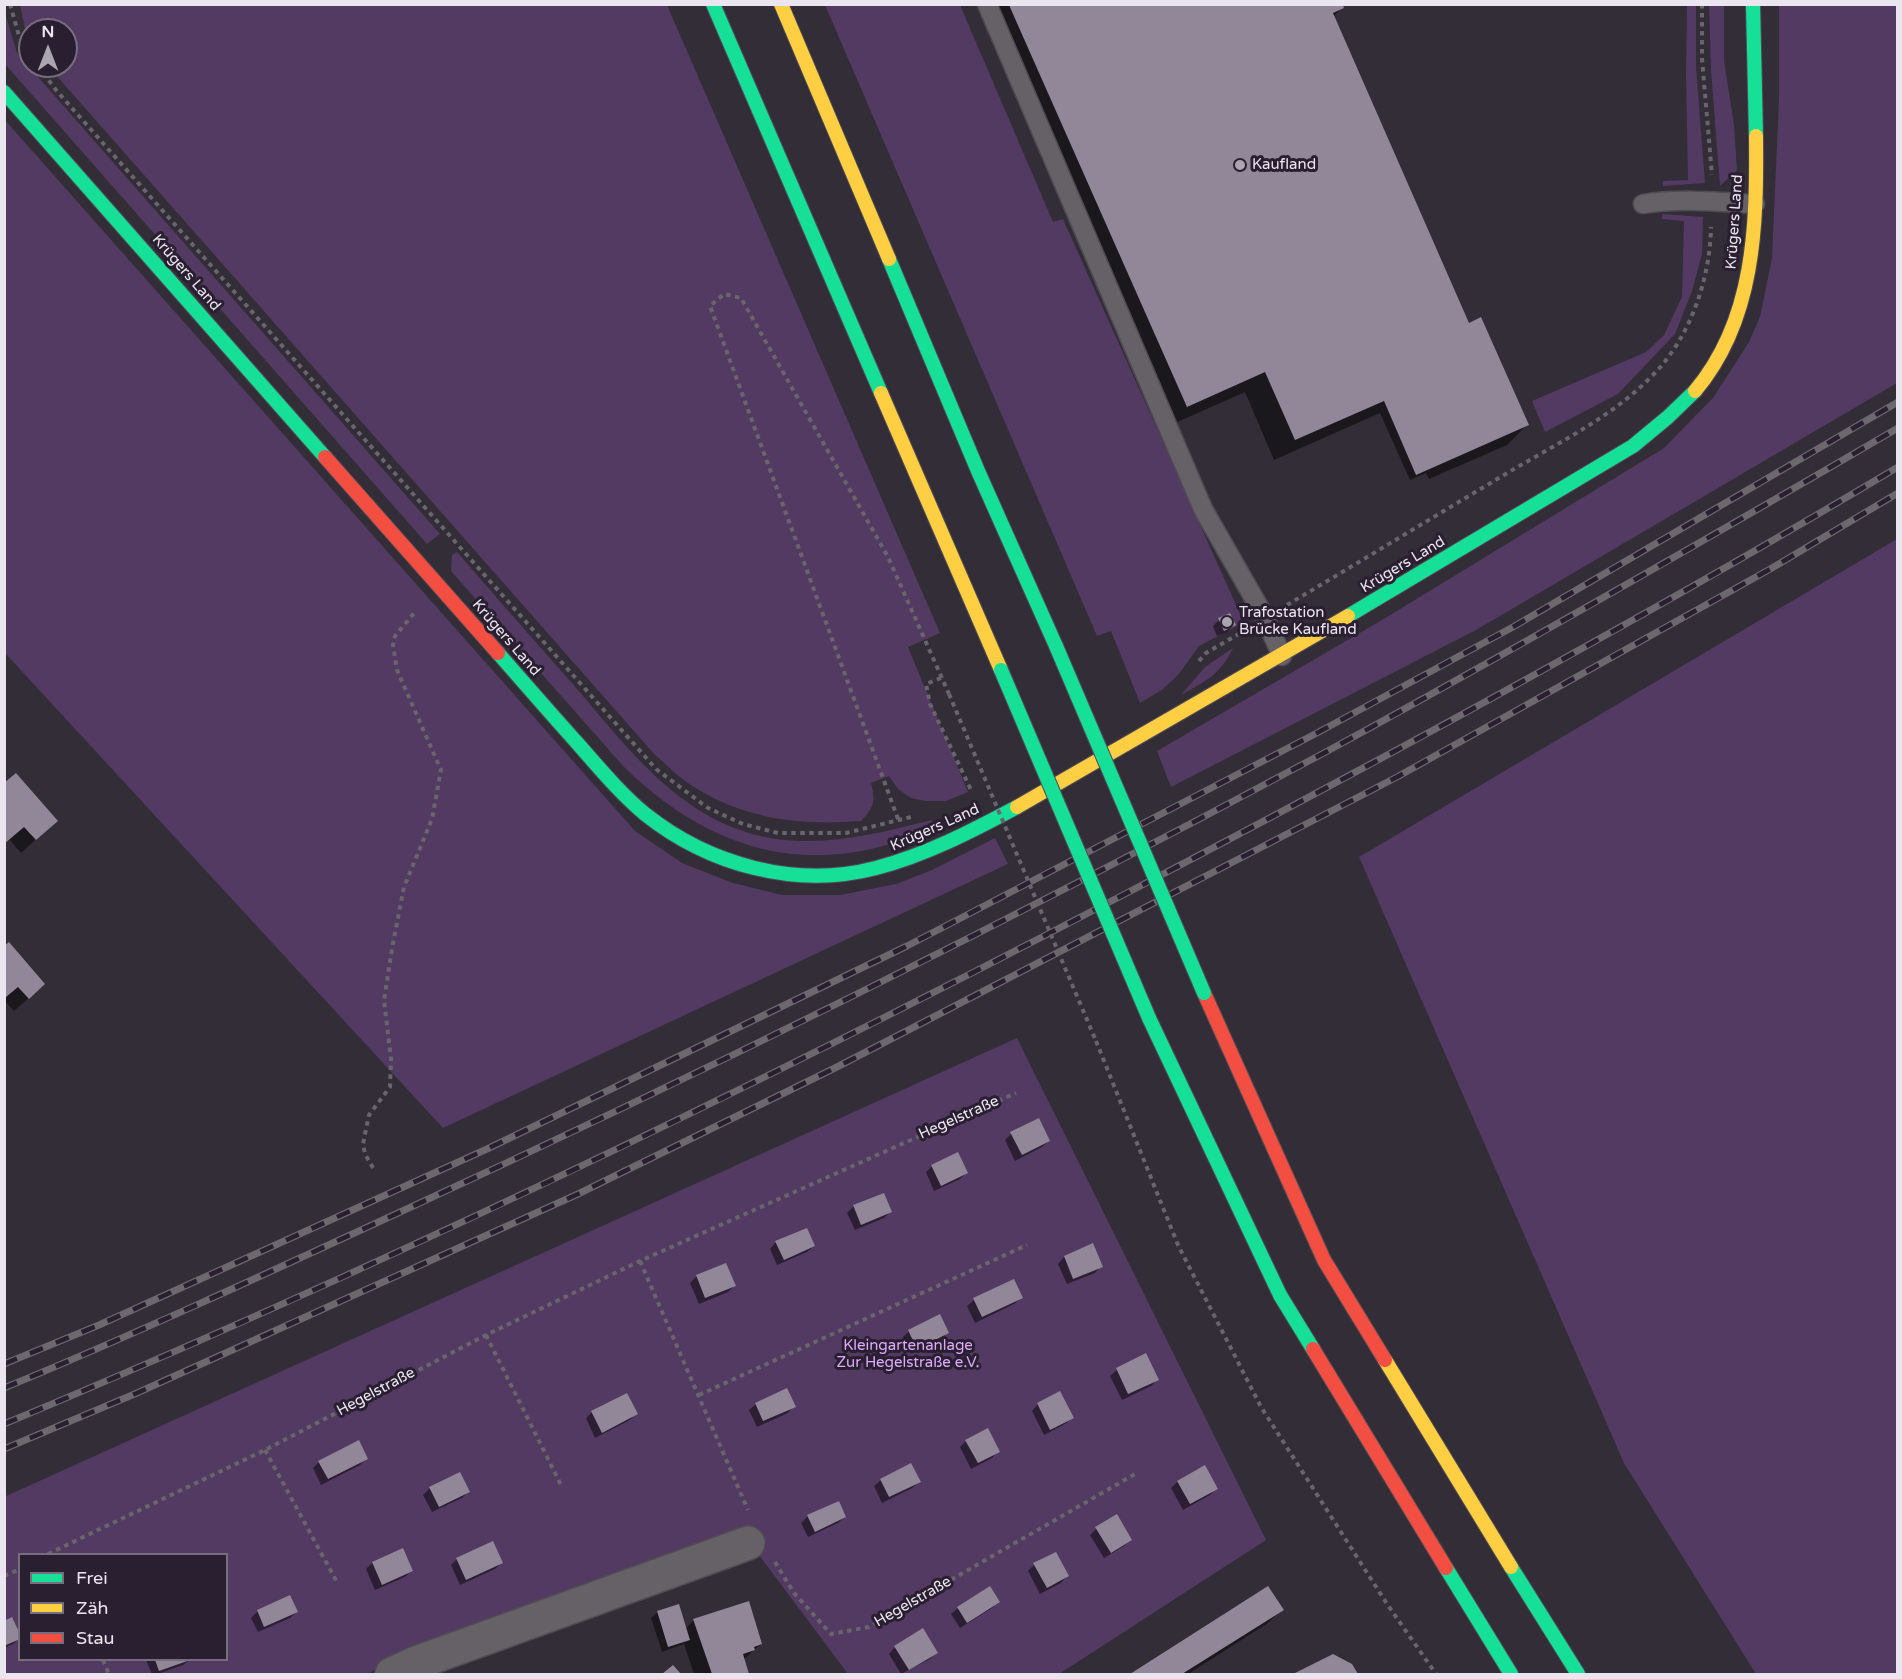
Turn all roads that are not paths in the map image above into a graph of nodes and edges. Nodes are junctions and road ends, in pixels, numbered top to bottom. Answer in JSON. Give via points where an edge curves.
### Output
{"nodes":[{"id":1,"x":704,"y":4,"type":"edge"},
{"id":2,"x":713,"y":4,"type":"edge"},
{"id":3,"x":781,"y":4,"type":"edge"},
{"id":4,"x":987,"y":4,"type":"edge"},
{"id":5,"x":1753,"y":4,"type":"edge"},
{"id":6,"x":744,"y":77,"type":"junction"},
{"id":7,"x":4,"y":92,"type":"edge"},
{"id":8,"x":1642,"y":204,"type":"dead end"},
{"id":9,"x":1755,"y":204,"type":"junction"},
{"id":10,"x":1282,"y":656,"type":"junction"},
{"id":11,"x":756,"y":1539,"type":"road end"},
{"id":12,"x":392,"y":1674,"type":"edge"},
{"id":13,"x":1511,"y":1674,"type":"edge"},
{"id":14,"x":1578,"y":1674,"type":"edge"}],
"edges":[{"from":1,"to":6,"type":"main road"},
{"from":2,"to":6,"type":"main road"},
{"from":3,"to":14,"type":"main road","bridge":true,"via":[[1204,993],[1324,1260]]},
{"from":4,"to":10,"type":"lane","via":[[1203,509],[1265,618]]},
{"from":5,"to":9,"type":"main road","name":"Krügers Land"},
{"from":6,"to":13,"type":"main road","bridge":true,"via":[[1149,1018],[1280,1295]]},
{"from":7,"to":10,"type":"main road","name":"Krügers Land","via":[[598,767],[642,812],[675,835],[733,863],[814,876],[888,866],[987,824]]},
{"from":8,"to":9,"type":"lane"},
{"from":9,"to":10,"type":"main road","name":"Krügers Land","via":[[1751,264],[1741,306],[1726,342],[1701,384],[1669,418],[1633,446]]},
{"from":11,"to":12,"type":"street"}]}
